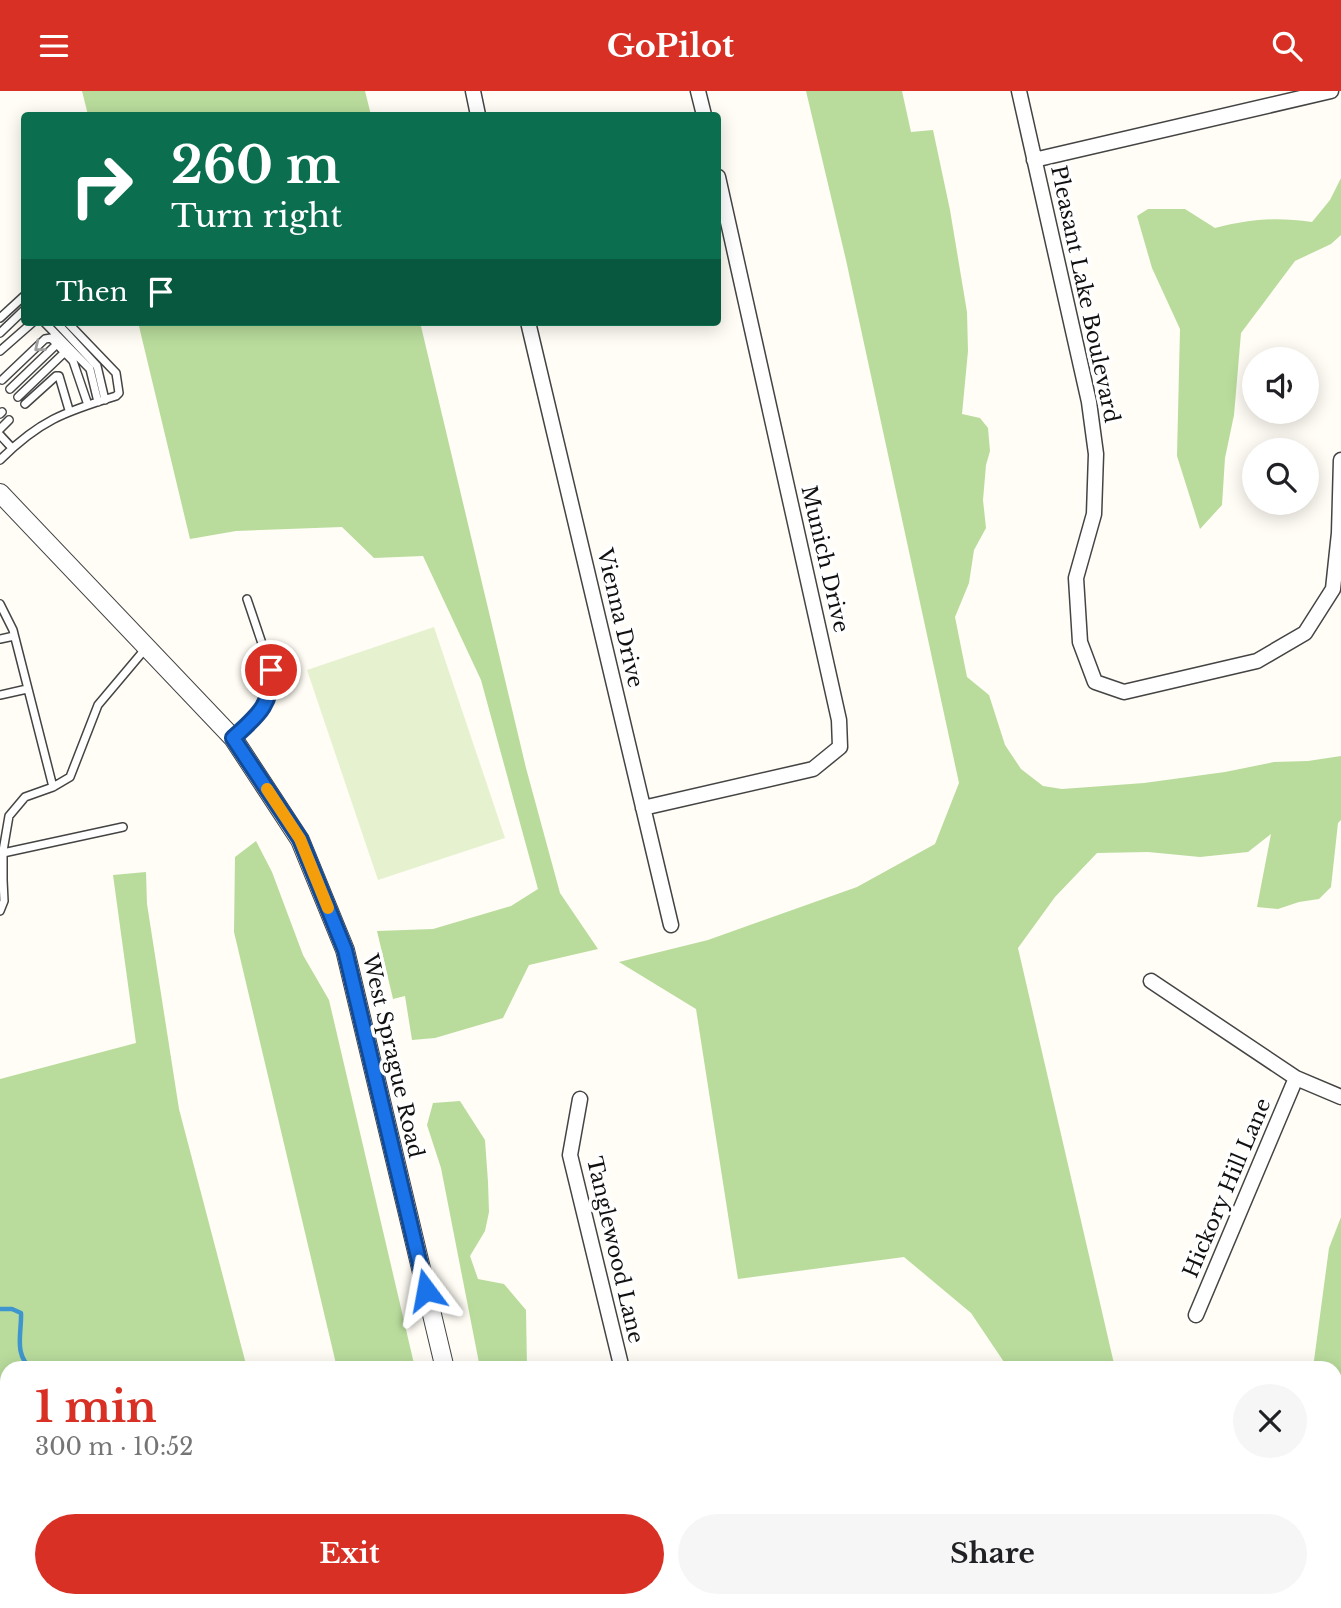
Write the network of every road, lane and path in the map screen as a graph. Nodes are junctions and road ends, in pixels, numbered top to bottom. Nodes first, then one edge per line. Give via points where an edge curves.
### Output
1 (472, 91) edge
2 (698, 91) edge
3 (1019, 91) edge
4 (1331, 91) edge
5 (477, 112) edge
6 (703, 112) edge
7 (1034, 160) junction
8 (721, 190) edge
9 (21, 299) edge
10 (21, 313) edge
11 (0, 318) edge
12 (28, 326) edge
13 (48, 326) edge
14 (60, 326) edge
15 (71, 326) edge
16 (529, 326) edge
17 (0, 333) edge
18 (57, 344) junction
19 (0, 351) edge
20 (65, 352) junction
21 (2, 380) dead end
22 (10, 389) dead end
23 (18, 397) dead end
24 (102, 401) junction
25 (25, 404) dead end
26 (88, 405) junction
27 (69, 410) junction
28 (9, 420) dead end
29 (0, 429) edge
30 (0, 435) edge
31 (12, 448) junction
32 (0, 460) edge
33 (1341, 460) edge
34 (0, 493) edge
35 (247, 599) dead end
36 (0, 604) edge
37 (14, 636) junction
38 (0, 639) edge
39 (146, 647) junction
40 (27, 689) junction
41 (0, 695) edge
42 (233, 738) junction
43 (53, 787) junction
44 (643, 808) junction
45 (123, 827) dead end
46 (3, 853) junction
47 (1, 880) edge
48 (0, 911) edge
49 (671, 925) dead end
50 (1151, 981) dead end
51 (1296, 1078) junction
52 (1341, 1097) edge
53 (580, 1099) dead end
54 (1196, 1315) dead end
55 (442, 1361) edge
56 (620, 1361) edge

1 - 5 street
2 - 6 street
3 - 7 street, Pleasant Lake Boulevard
4 - 7 street
7 - 33 street, Pleasant Lake Boulevard via 1090,402 1096,454 1094,514 1076,578 1080,642 1095,682 1124,692 1258,661 1305,633 1333,589
8 - 44 street, Munich Drive via 839,720 840,747 813,769
9 - 11 lane
10 - 17 lane
12 - 19 lane
13 - 24 lane via 90,369
14 - 24 lane via 97,366
15 - 24 lane via 116,373 119,393
16 - 44 street, Vienna Drive
18 - 20 lane
18 -> 21 lane via 45,339
18 - 22 lane
20 - 23 lane
20 - 26 lane via 77,370
24 - 26 lane
25 - 27 lane via 59,376
26 - 27 lane
27 - 31 lane
28 - 29 lane
30 - 31 lane
31 - 32 lane
34 - 39 street, West Sprague Road
35 - 42 lane via 271,670 270,694 257,716
36 - 37 lane
37 - 38 lane
37 - 40 lane
39 - 42 street, West Sprague Road
39 - 43 lane via 98,705 70,777
40 - 41 lane
40 - 43 lane
42 - 55 street, West Sprague Road via 300,839 345,950
43 - 46 lane via 25,797 9,816
44 - 49 street, Vienna Drive
45 - 46 lane
46 - 47 lane
47 - 48 lane via 5,901
50 - 51 street
51 - 52 street
51 - 54 street, Hickory Hill Lane
53 - 56 street, Tanglewood Lane via 570,1156

